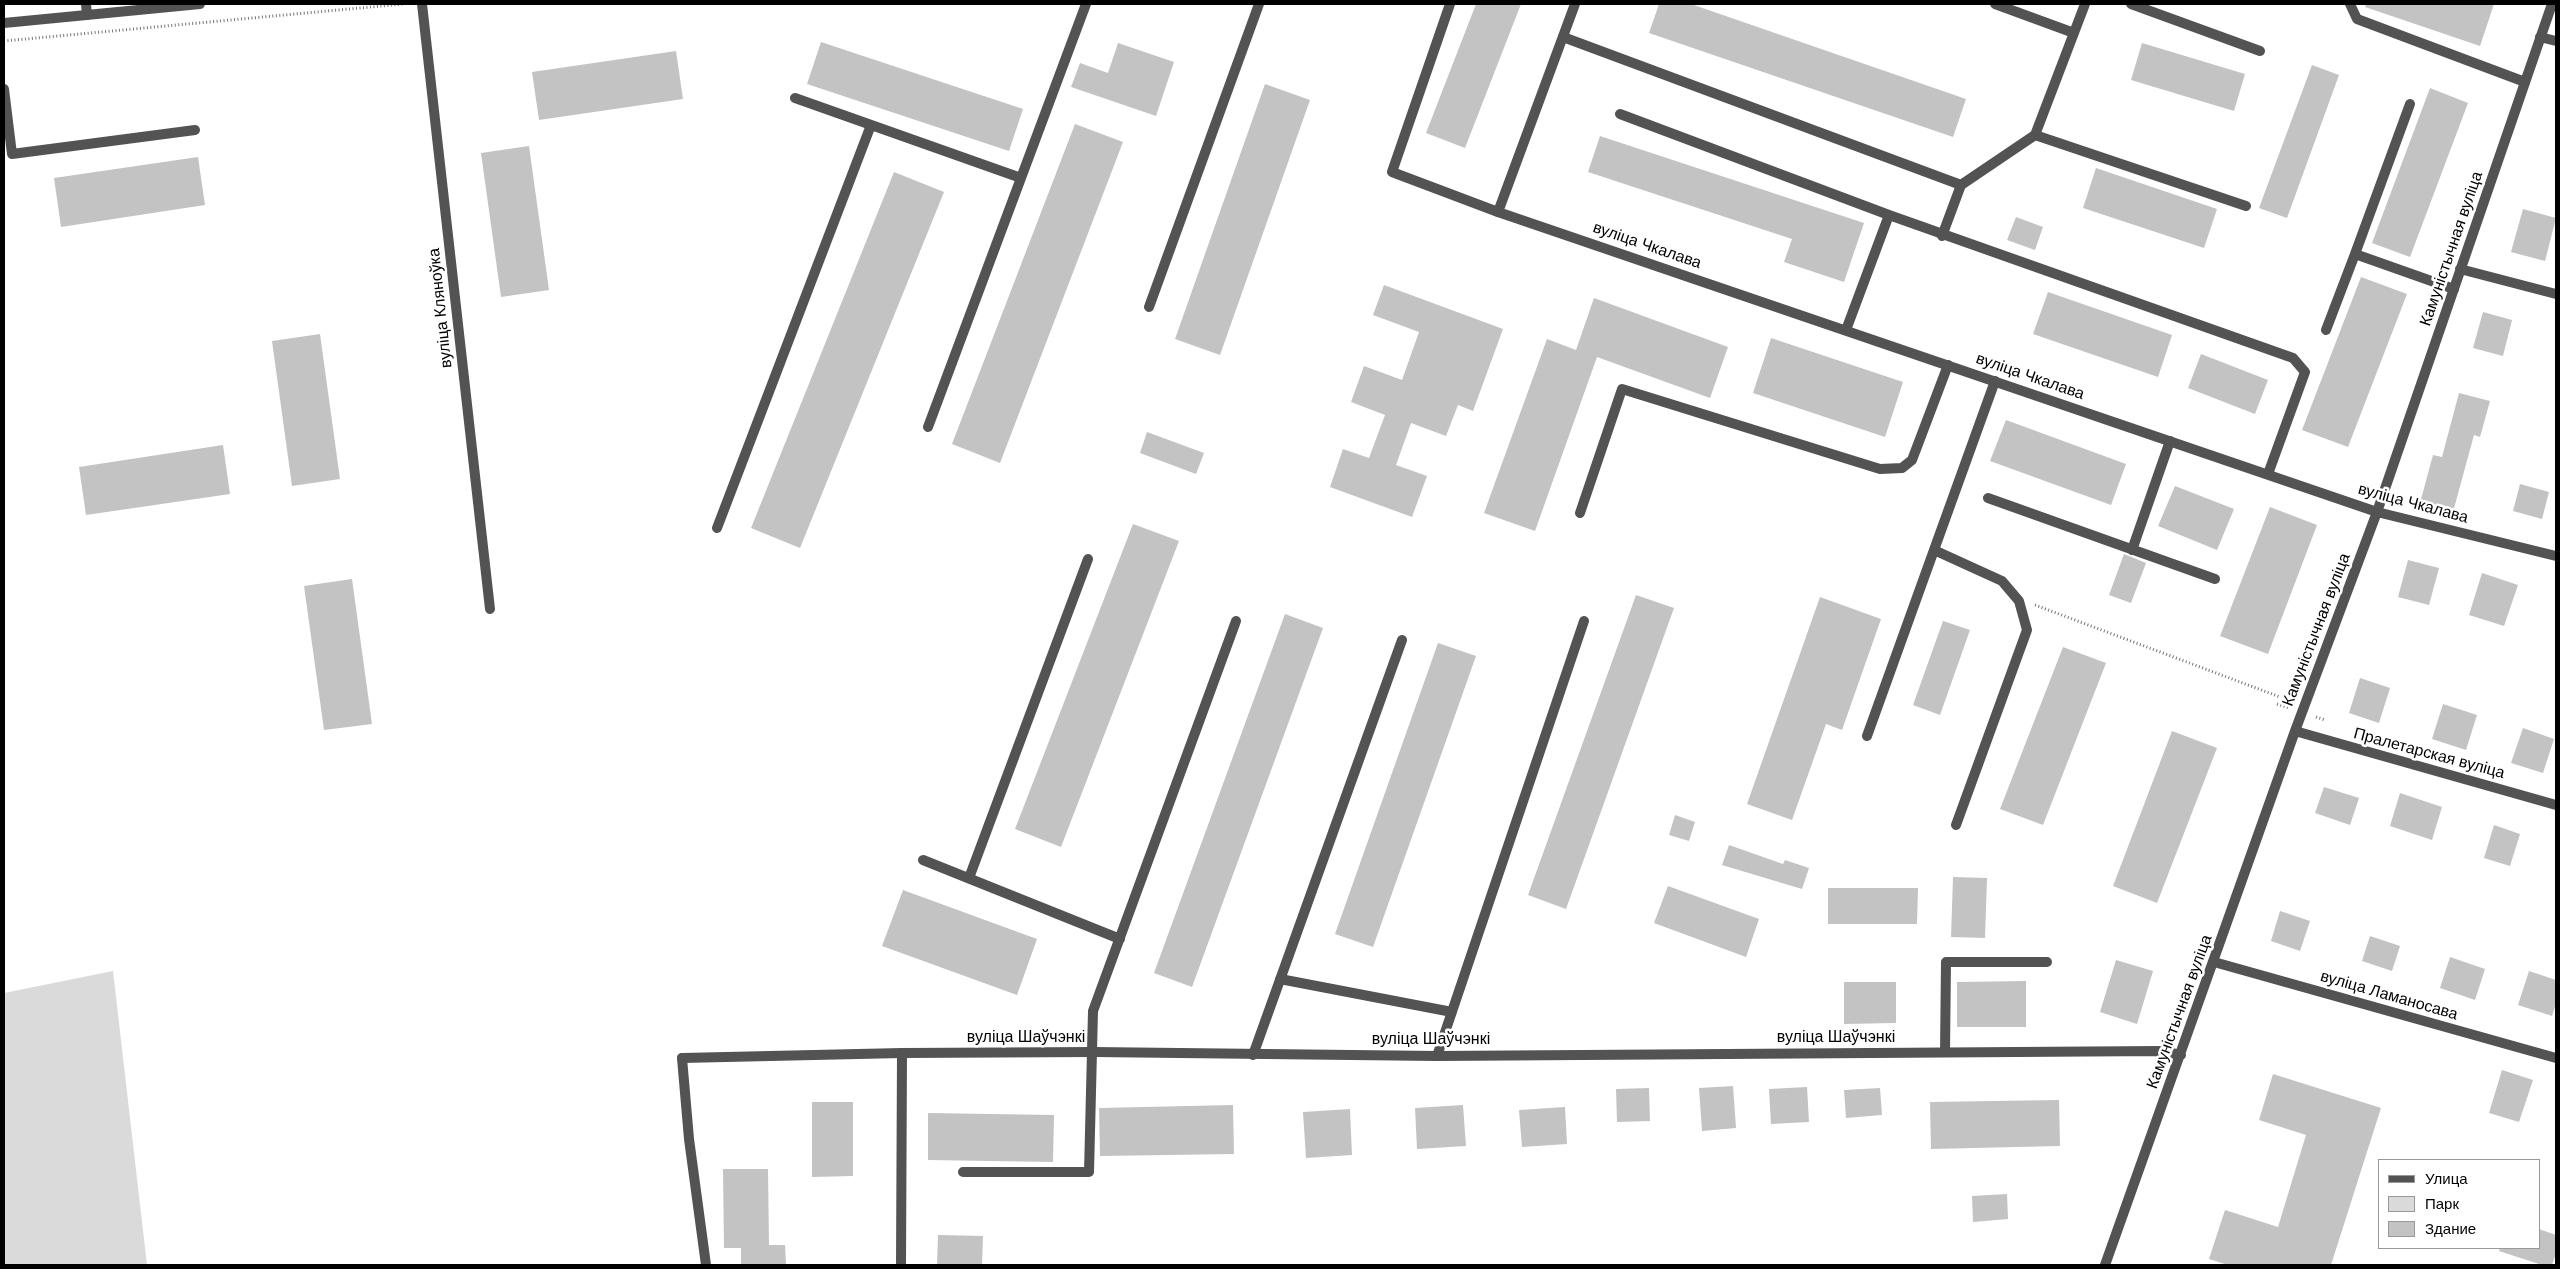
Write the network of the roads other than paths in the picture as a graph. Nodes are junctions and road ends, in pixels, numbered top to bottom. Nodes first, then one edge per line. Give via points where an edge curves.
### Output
1 (86, 4) edge
2 (200, 4) edge
3 (422, 4) edge
4 (1086, 4) edge
5 (1259, 4) edge
6 (1450, 4) edge
7 (1575, 4) edge
8 (1995, 4) edge
9 (2085, 4) edge
10 (2130, 4) edge
11 (2350, 4) edge
12 (2552, 4) edge
13 (154, 6) edge
14 (87, 15) junction
15 (4, 24) edge
16 (2074, 33) junction
17 (1563, 37) junction
18 (2540, 38) junction
19 (2556, 41) edge
20 (2260, 51) dead end
21 (2525, 82) junction
22 (4, 89) edge
23 (795, 98) dead end
24 (2410, 104) dead end
25 (1620, 114) dead end
26 (871, 125) junction
27 (195, 130) dead end
28 (2035, 135) junction
29 (8, 154) edge
30 (1021, 178) junction
31 (1961, 185) junction
32 (2246, 206) dead end
33 (1498, 212) junction
34 (1889, 216) junction
35 (1942, 236) junction
36 (2355, 254) junction
37 (2460, 270) junction
38 (2454, 289) junction
39 (2556, 294) edge
40 (1150, 307) dead end
41 (1846, 330) junction
42 (2326, 330) dead end
43 (1948, 365) junction
44 (1995, 381) junction
45 (928, 427) dead end
46 (2170, 441) junction
47 (2268, 474) junction
48 (1988, 498) dead end
49 (2377, 512) junction
50 (1580, 513) dead end
51 (718, 528) dead end
52 (1934, 550) junction
53 (2132, 550) junction
54 (2556, 556) edge
55 (1088, 559) dead end
56 (2215, 580) dead end
57 (490, 609) dead end
58 (1236, 621) dead end
59 (1584, 621) dead end
60 (1402, 640) dead end
61 (2295, 730) junction
62 (1867, 736) dead end
63 (2556, 804) edge
64 (1956, 825) dead end
65 (923, 860) dead end
66 (969, 878) junction
67 (1120, 939) junction
68 (2047, 962) dead end
69 (2214, 962) junction
70 (1280, 979) junction
71 (1452, 1012) junction
72 (1094, 1052) junction
73 (1945, 1052) junction
74 (902, 1053) junction
75 (1253, 1055) junction
76 (2181, 1055) junction
77 (1437, 1056) junction
78 (2556, 1058) edge
79 (963, 1172) dead end
80 (706, 1265) edge
81 (901, 1265) edge
82 (2105, 1265) edge

1 - 14 street
2 - 13 street
3 - 57 street, вуліца Кляноўка
4 - 30 street
5 - 40 street
6 - 33 street, вуліца Чкалава via 1392,172
7 - 17 street
8 - 16 street
9 - 16 street
10 - 20 street
11 - 21 street via 2358,19
12 - 18 street, Камуністычная вуліца
13 - 14 street
14 - 15 street
16 - 28 street
17 - 31 street
17 - 33 street
18 - 19 street
18 - 21 street, Камуністычная вуліца
21 - 37 street, Камуністычная вуліца
22 - 29 street
23 - 26 street
24 - 36 street
25 - 34 street
26 - 30 street
26 - 51 street
27 - 29 street
28 - 31 street
28 - 32 street
30 - 45 street
31 - 35 street
33 - 41 street, вуліца Чкалава
34 - 35 street
34 - 41 street
35 - 47 street via 2293,358 2305,372
36 - 38 street
36 - 42 street
37 - 38 street, Камуністычная вуліца
37 - 39 street
38 - 49 street, Камуністычная вуліца
41 - 43 street, вуліца Чкалава
43 - 44 street, вуліца Чкалава
43 - 50 street via 1912,460 1902,468 1880,469 1622,388
44 - 46 street, вуліца Чкалава
44 - 52 street
46 - 47 street, вуліца Чкалава
46 - 53 street
47 - 49 street, вуліца Чкалава
48 - 53 street
49 - 54 street, вуліца Чкалава
49 - 61 street, Камуністычная вуліца
52 - 62 street
52 - 64 street via 2002,581 2018,601 2027,630
53 - 56 street
55 - 66 street
58 - 67 street
59 - 71 street
60 - 70 street
61 - 63 street, Пралетарская вуліца
61 - 69 street, Камуністычная вуліца
65 - 66 street
66 - 67 street
67 - 72 street via 1093,1011
68 - 73 street via 1946,962
69 - 76 street, Камуністычная вуліца
69 - 78 street, вуліца Ламаносава
70 - 71 street
70 - 75 street
71 - 77 street
72 - 74 street, вуліца Шаўчэнкі
72 - 75 street, вуліца Шаўчэнкі
72 - 79 street via 1089,1172
73 - 76 street, вуліца Шаўчэнкі via 2161,1051
73 - 77 street, вуліца Шаўчэнкі
74 - 80 street, вуліца Шаўчэнкі via 682,1058 688,1139
74 - 81 street
75 - 77 street, вуліца Шаўчэнкі
76 - 82 street, Камуністычная вуліца

